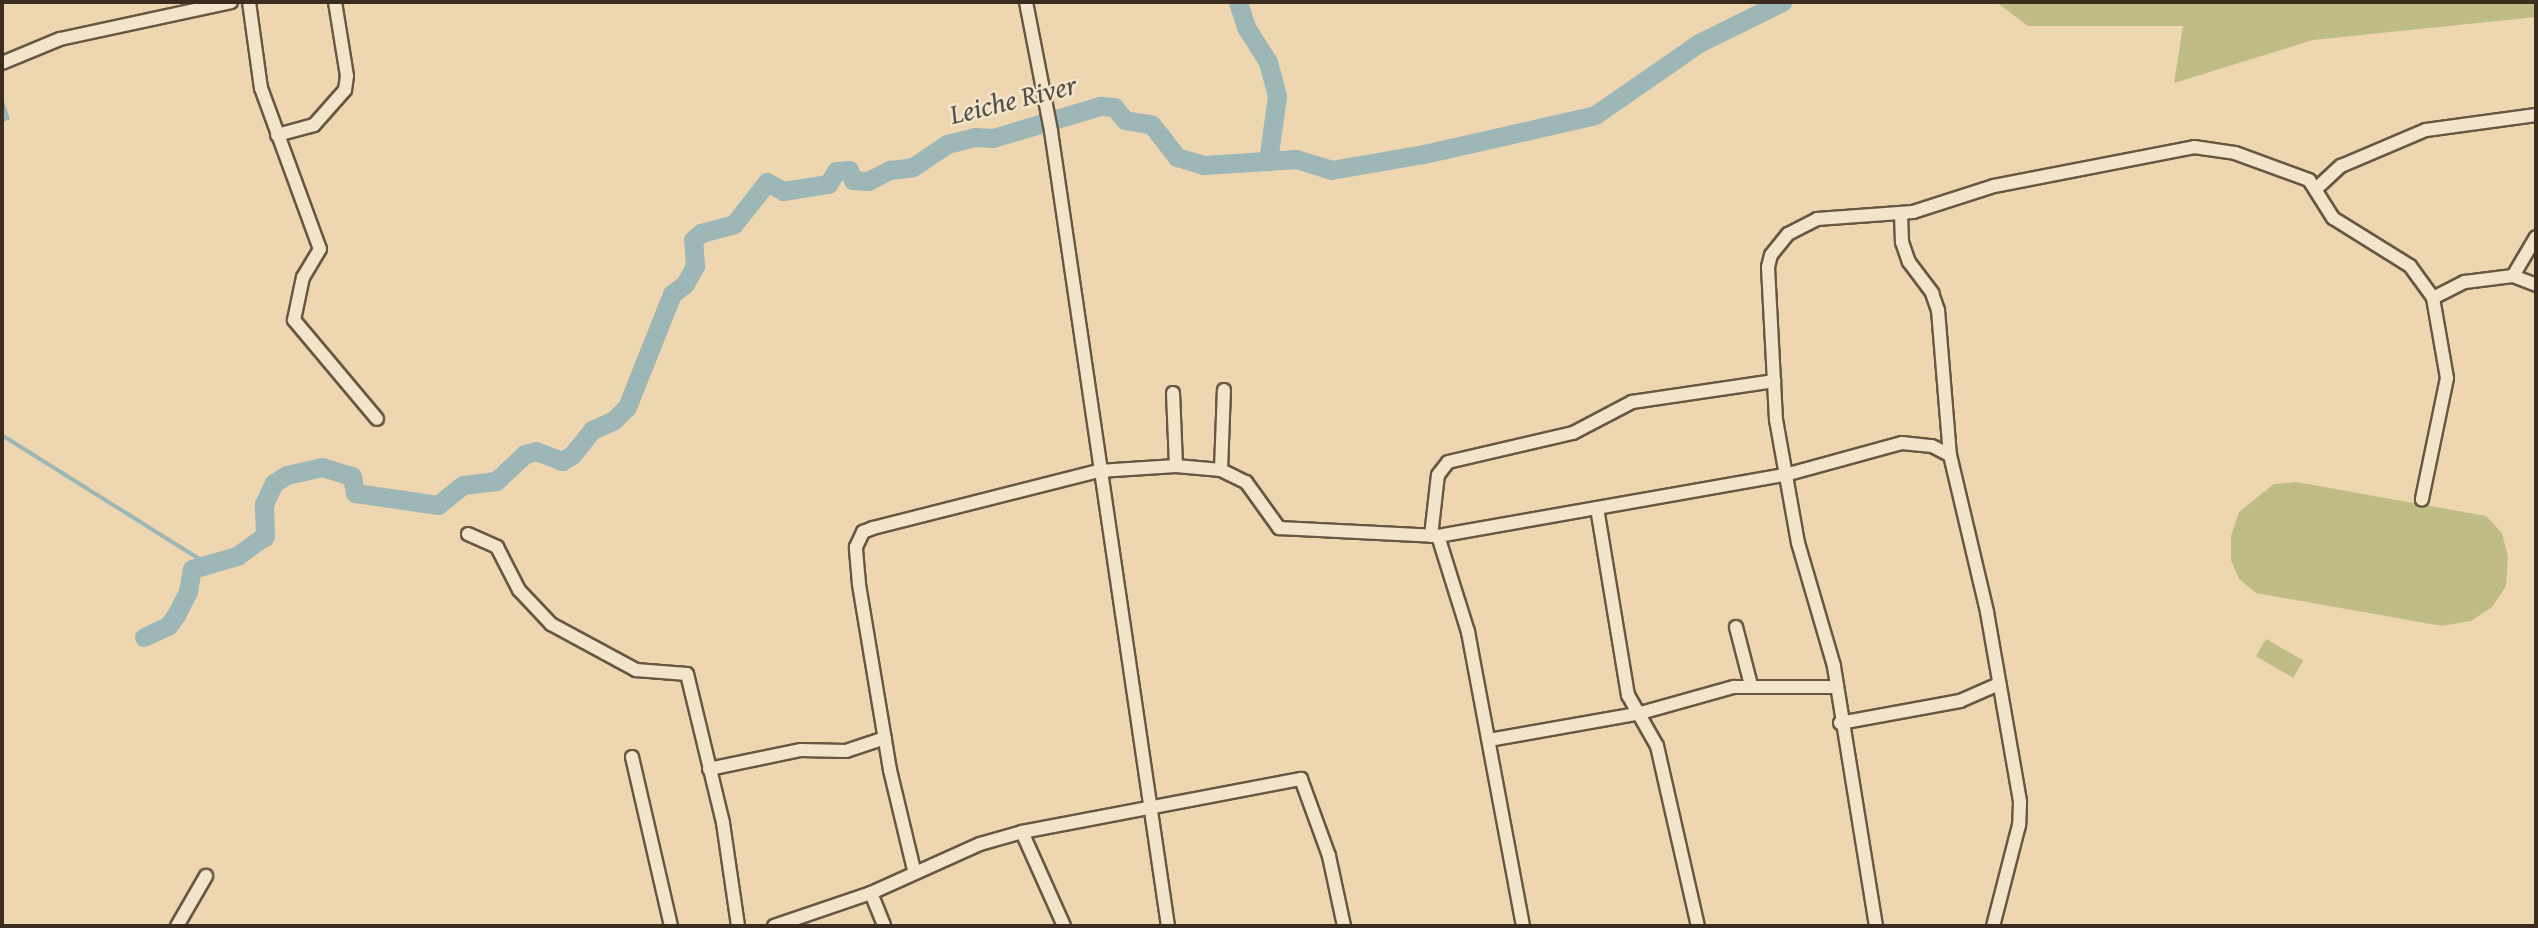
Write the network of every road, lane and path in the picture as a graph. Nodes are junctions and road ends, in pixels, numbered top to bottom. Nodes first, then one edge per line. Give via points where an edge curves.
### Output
1 (231, 2) edge
2 (249, 2) edge
3 (335, 2) edge
4 (1026, 2) edge
5 (2, 63) edge
6 (2536, 115) edge
7 (277, 135) junction
8 (2317, 188) junction
9 (1901, 214) junction
10 (2536, 237) edge
11 (2513, 276) junction
12 (2536, 285) edge
13 (2433, 298) junction
14 (1774, 381) junction
15 (1224, 390) dead end
16 (1173, 393) dead end
17 (377, 419) dead end
18 (1950, 455) junction
19 (1176, 467) junction
20 (1221, 470) junction
21 (1099, 471) junction
22 (1785, 475) junction
23 (2422, 499) dead end
24 (1597, 508) junction
25 (468, 534) dead end
26 (1435, 536) junction
27 (1736, 626) dead end
28 (2000, 684) junction
29 (1751, 685) junction
30 (1837, 687) junction
31 (1637, 714) junction
32 (1840, 723) junction
33 (885, 738) junction
34 (1489, 740) junction
35 (632, 757) dead end
36 (709, 769) junction
37 (1150, 809) junction
38 (1022, 832) junction
39 (914, 870) junction
40 (206, 876) dead end
41 (871, 892) junction
42 (177, 926) edge
43 (671, 926) edge
44 (738, 926) edge
45 (774, 926) edge
46 (884, 926) edge
47 (1064, 926) edge
48 (1168, 926) edge
49 (1344, 926) edge
50 (1523, 926) edge
51 (1698, 926) edge
52 (1877, 926) edge
53 (1993, 926) edge

1 - 5 street via 60,39
2 - 7 street via 261,88
3 - 7 street via 347,76 345,90 314,125
4 - 21 street via 1052,131
6 - 8 street via 2455,122 2415,133 2341,166
7 - 17 street via 320,249 303,277 294,320
8 - 9 street via 2309,180 2284,174 2265,162 2202,147 1994,186
8 - 13 street via 2333,218 2410,266
9 - 14 street via 1818,219 1801,225 1779,243 1768,267
9 - 18 street via 1900,235 1909,262 1938,310
10 - 11 street
11 - 12 street
11 - 13 street via 2465,282
13 - 23 street via 2447,378
14 - 22 street
14 - 26 street via 1632,402 1573,433 1448,462 1438,475
15 - 20 street
16 - 19 street
18 - 22 street via 1932,446 1902,443
18 - 28 street
19 - 20 street
19 - 21 street
20 - 26 street via 1246,482 1279,528
21 - 33 street via 863,532 856,547 859,584
21 - 37 street
22 - 24 street
22 - 30 street via 1803,565 1829,644
24 - 26 street
24 - 31 street via 1622,666
25 - 36 street via 497,547 519,590 551,624 636,670 687,674
26 - 34 street via 1460,596
27 - 29 street
28 - 32 street via 1960,701
28 - 53 street via 2020,802 2019,825
29 - 30 street
29 - 31 street
30 - 32 street
31 - 34 street
31 - 51 street via 1650,727 1657,746 1677,817
32 - 52 street
33 - 36 street via 846,751 801,750
33 - 39 street
34 - 50 street
35 - 43 street
36 - 44 street via 723,823
37 - 38 street
37 - 48 street
37 - 49 street via 1301,779 1329,856
38 - 39 street
38 - 47 street
39 - 41 street
40 - 42 street
41 - 45 street
41 - 46 street

